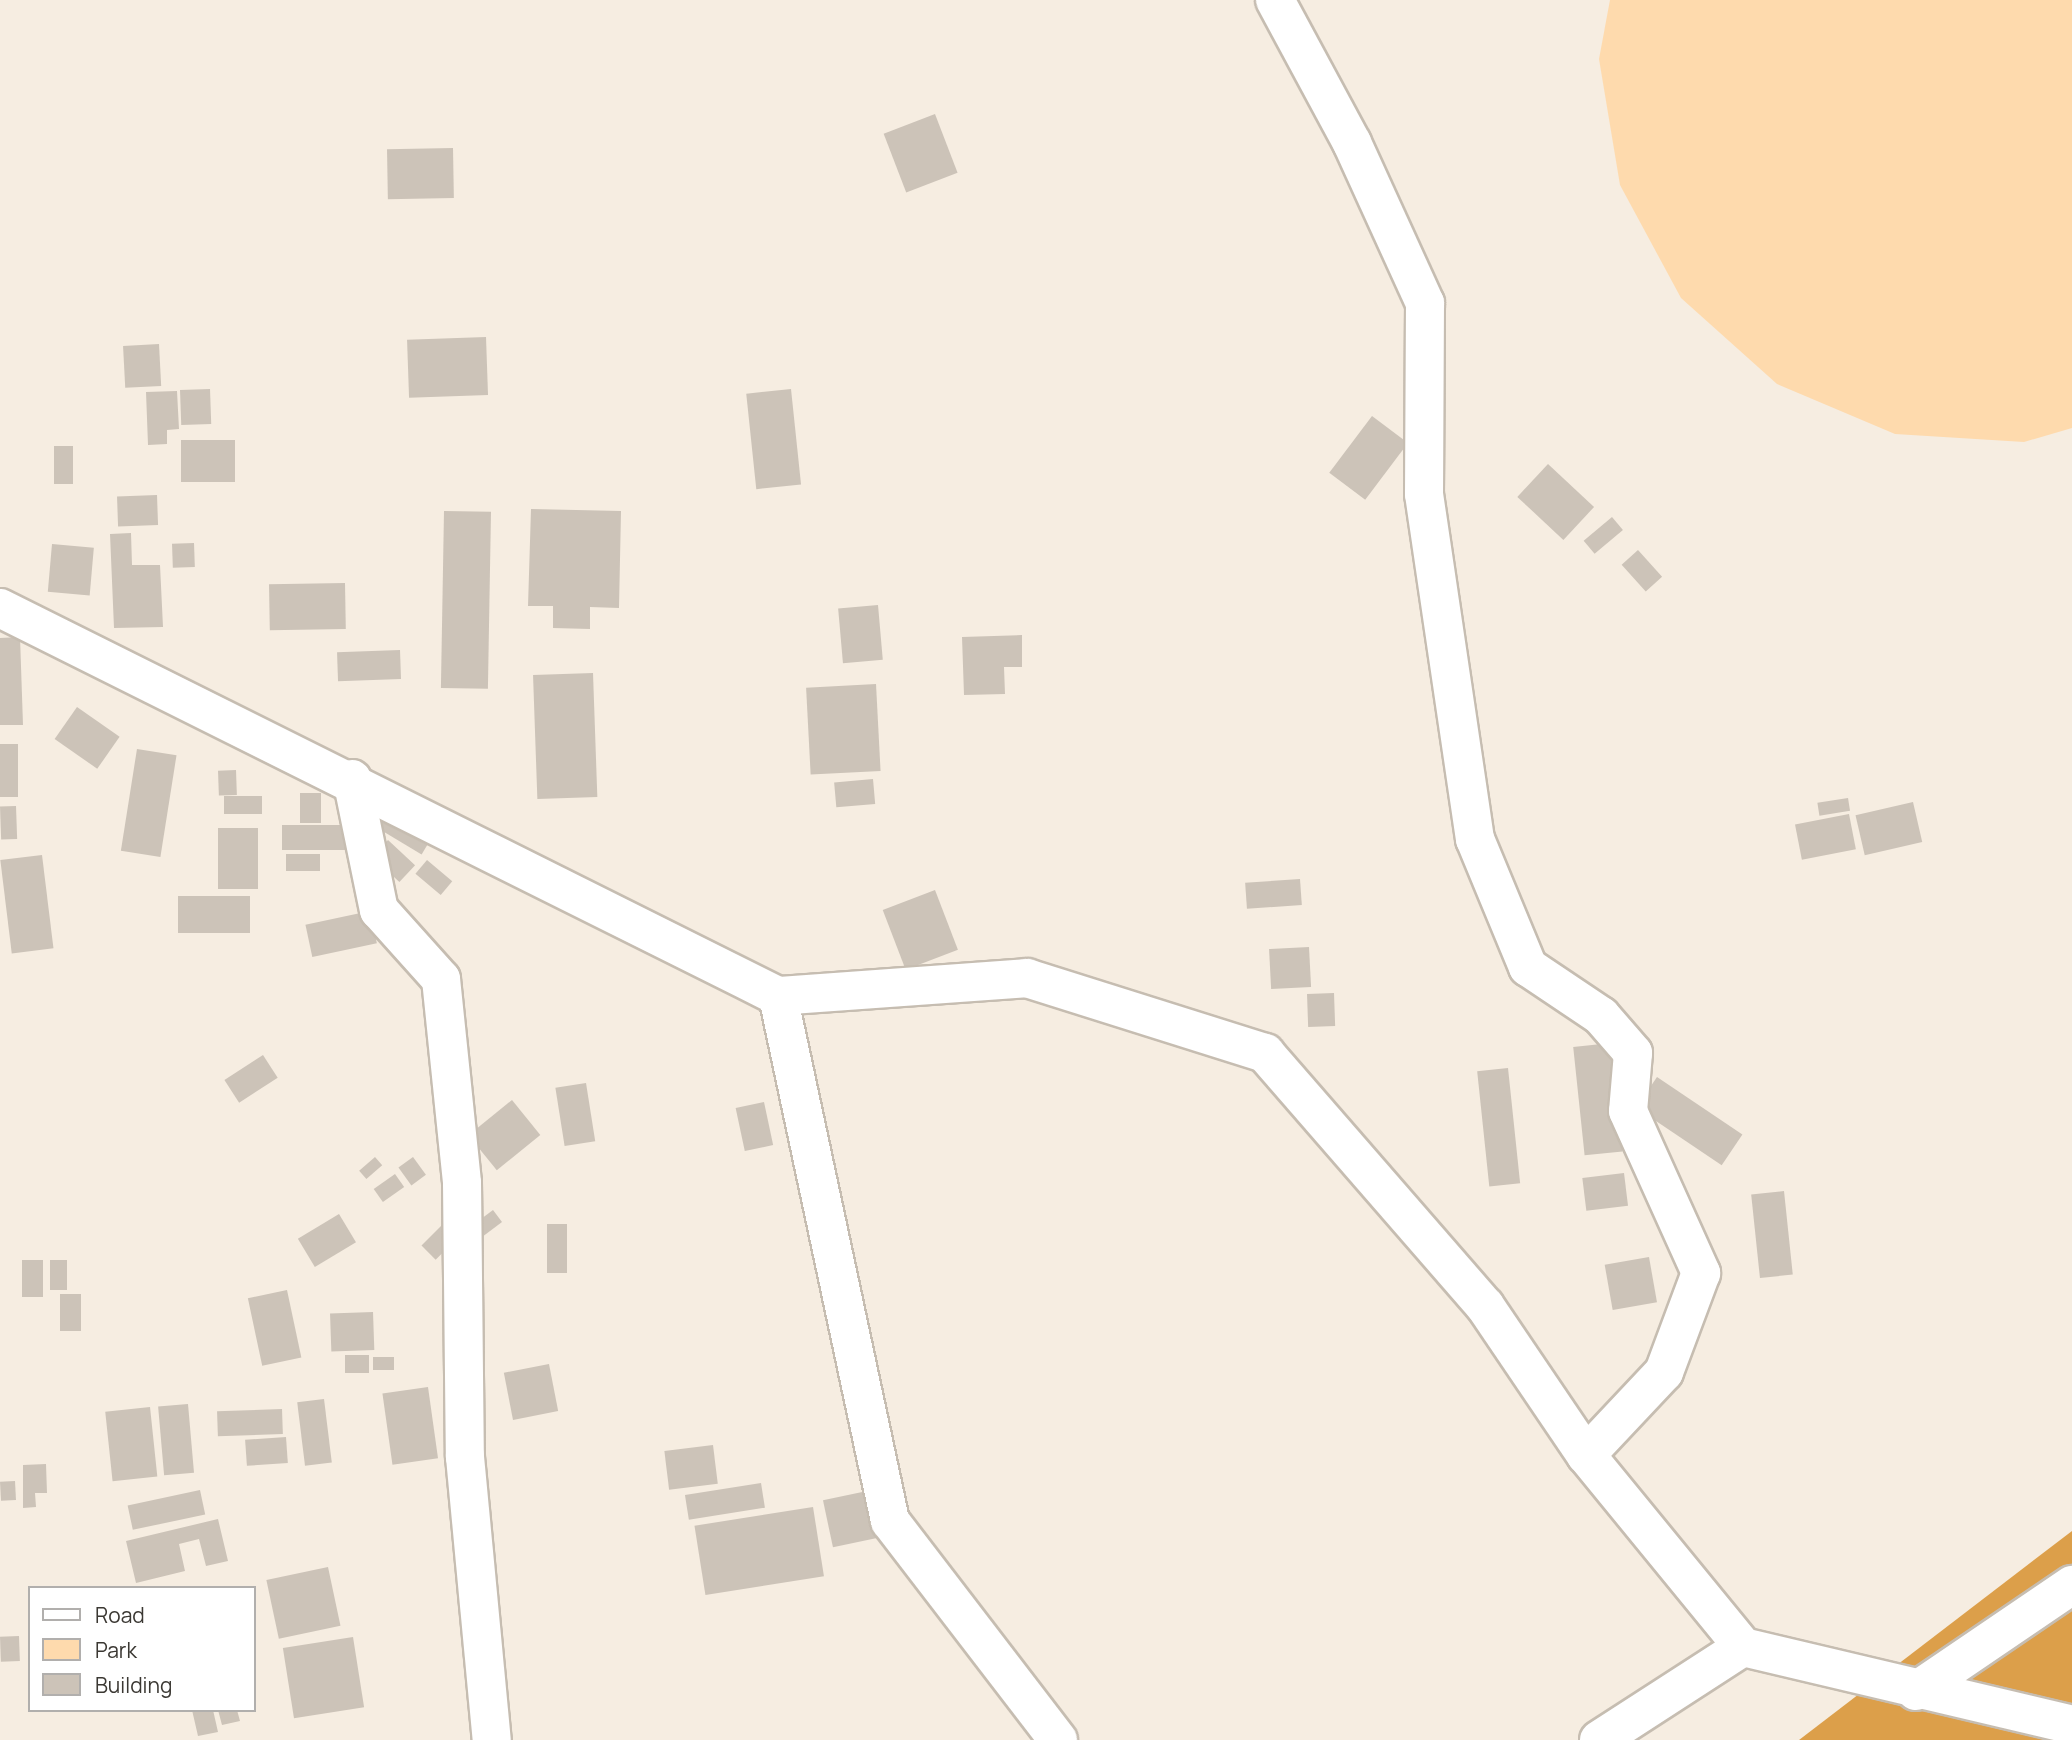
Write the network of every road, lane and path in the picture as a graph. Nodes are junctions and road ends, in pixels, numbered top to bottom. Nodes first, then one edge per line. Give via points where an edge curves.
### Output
1 (1275, 0) edge
2 (0, 608) edge
3 (352, 779) junction
4 (778, 996) junction
5 (1586, 1455) junction
6 (2072, 1585) edge
7 (1743, 1647) junction
8 (1916, 1691) junction
9 (2072, 1725) edge
10 (492, 1740) edge
11 (1058, 1740) edge
12 (1599, 1740) edge

1 - 5 street via 1352,143 1425,303 1424,494 1475,839 1528,967 1601,1016 1633,1053 1628,1111 1702,1273 1664,1372
2 - 3 street
3 - 4 street
3 - 10 street via 379,910 440,979 462,1183 465,1457
4 - 5 street via 1027,978 1265,1053 1485,1306
4 - 11 street via 890,1521
5 - 7 street
6 - 8 street
7 - 8 street
7 - 12 street
8 - 9 street

